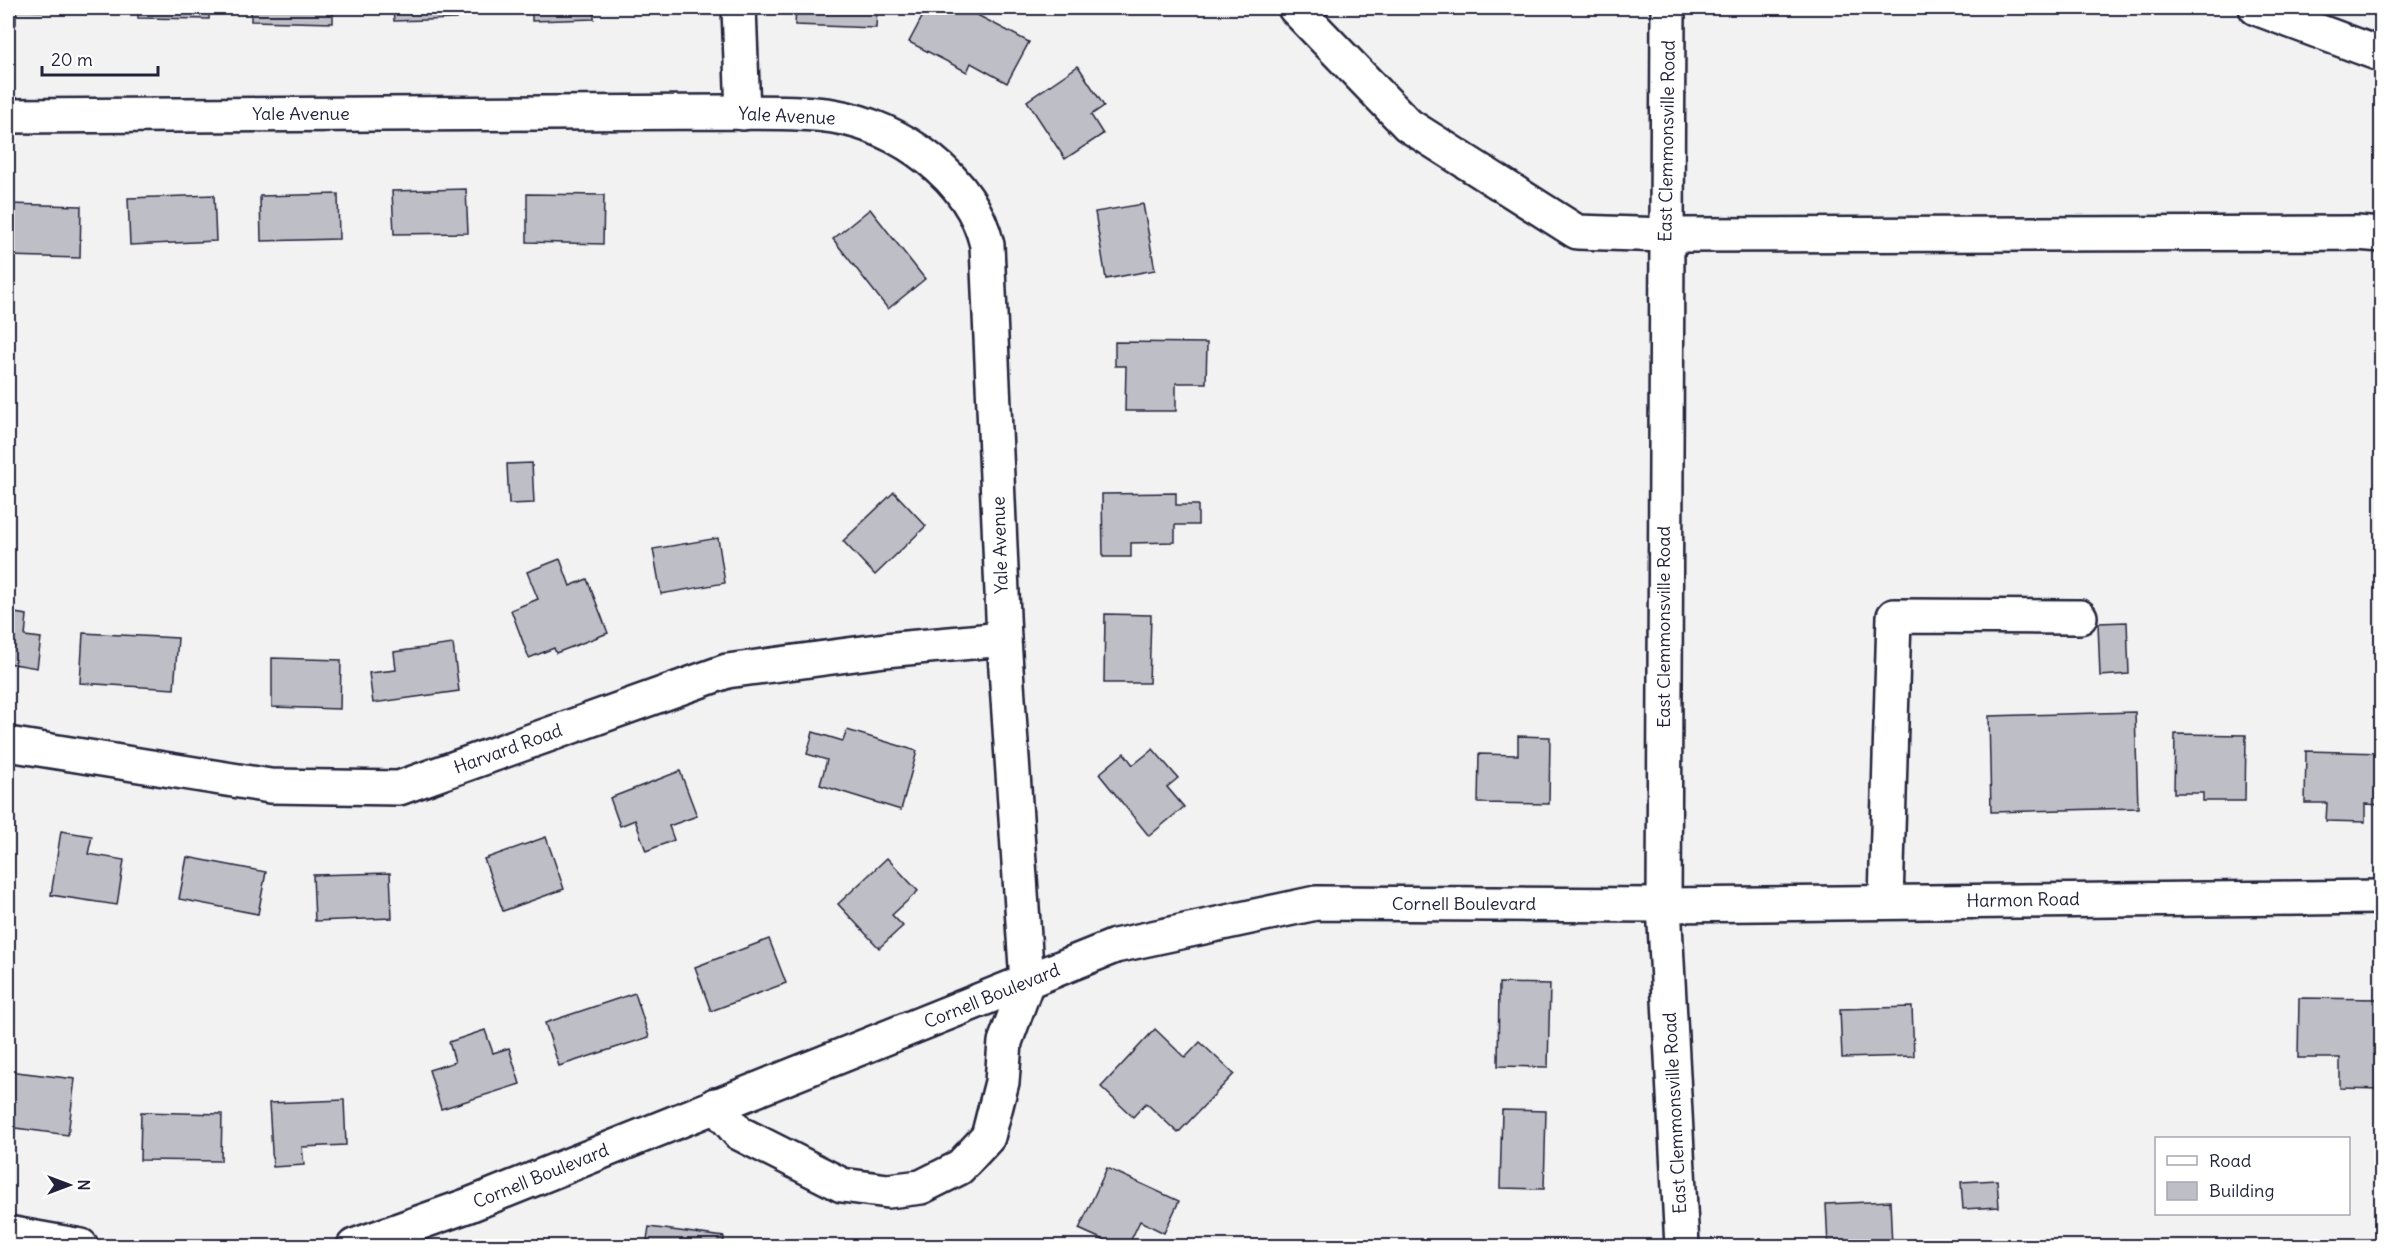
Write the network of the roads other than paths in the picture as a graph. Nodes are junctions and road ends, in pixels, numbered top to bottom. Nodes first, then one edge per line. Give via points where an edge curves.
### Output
1 (739, 8) edge
2 (1295, 8) edge
3 (1668, 8) edge
4 (2256, 8) edge
5 (2382, 55) edge
6 (743, 113) junction
7 (8, 116) edge
8 (1666, 235) junction
9 (2382, 235) edge
10 (2080, 617) dead end
11 (1004, 639) junction
12 (8, 744) edge
13 (2382, 897) edge
14 (1886, 902) junction
15 (1664, 904) junction
16 (1027, 982) junction
17 (715, 1106) junction
18 (8, 1233) edge
19 (81, 1246) edge
20 (354, 1246) edge
21 (1682, 1246) edge

1 - 6 main road
2 - 8 main road via 1408,125 1577,232
3 - 8 main road, East Clemmonsville Road
4 - 5 main road
6 - 7 main road, Yale Avenue
6 - 11 main road, Yale Avenue via 832,116 867,124 914,147 942,170 965,197 983,229 993,350
8 - 9 main road
8 - 15 main road, East Clemmonsville Road
10 - 14 main road via 1894,616
11 - 12 main road, Harvard Road via 727,671 399,788 270,786
11 - 16 main road, Yale Avenue
13 - 14 main road, Harmon Road
14 - 15 main road, Harmon Road
15 - 16 main road, Cornell Boulevard via 1316,903 1115,946
15 - 21 main road, East Clemmonsville Road
16 - 17 main road, Cornell Boulevard
16 - 17 main road via 1005,1042 1002,1082 988,1137 958,1168 921,1187 888,1191 842,1185 739,1133
17 - 20 main road, Cornell Boulevard via 469,1205
18 - 19 main road

